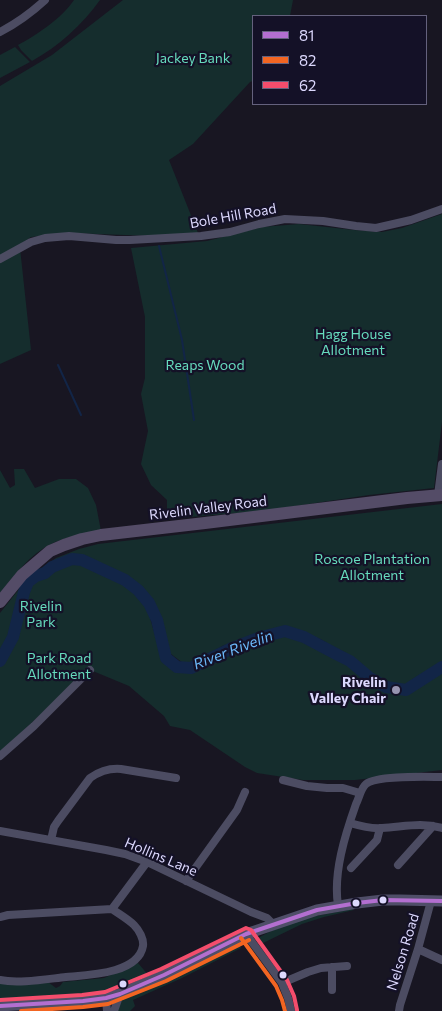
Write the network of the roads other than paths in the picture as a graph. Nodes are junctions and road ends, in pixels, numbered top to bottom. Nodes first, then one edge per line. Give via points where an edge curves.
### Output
1 (45, 0) edge
2 (0, 32) edge
3 (442, 209) edge
4 (0, 259) edge
5 (442, 464) edge
6 (440, 495) edge
7 (0, 602) edge
8 (90, 670) dead end
9 (0, 756) edge
10 (442, 777) edge
11 (176, 778) dead end
12 (283, 780) dead end
13 (328, 788) junction
14 (246, 792) dead end
15 (360, 793) junction
16 (325, 798) dead end
17 (350, 823) junction
18 (433, 826) junction
19 (380, 828) junction
20 (442, 828) edge
21 (0, 831) edge
22 (51, 840) junction
23 (147, 862) junction
24 (398, 865) dead end
25 (351, 868) dead end
26 (186, 881) junction
27 (437, 901) edge
28 (338, 905) junction
29 (112, 909) junction
30 (0, 917) edge
31 (274, 925) junction
32 (246, 934) junction
33 (418, 948) junction
34 (442, 960) edge
35 (347, 966) dead end
36 (332, 967) junction
37 (0, 980) edge
38 (282, 983) junction
39 (332, 990) dead end
40 (120, 994) junction
41 (106, 998) junction
42 (0, 1006) edge
43 (107, 1011) edge
44 (114, 1011) edge
45 (291, 1011) edge
46 (400, 1011) edge

1 - 2 street via 20,21
3 - 4 street, Bole Hill Road via 376,228 285,219 201,236 130,240 69,236 45,238
5 - 6 street
6 - 7 main road, Rivelin Valley Road via 82,539 50,551 22,575
8 - 9 street
10 - 15 street via 374,780 366,784
11 - 22 street via 113,768 96,774 58,821
12 - 13 street
13 - 15 street
13 - 16 street
14 - 26 street via 237,810
15 - 17 street
17 - 19 street
17 - 28 street via 337,881
18 - 19 street
18 - 20 street
18 - 24 street
19 - 25 street via 377,840
21 - 22 street, Hollins Lane
22 - 23 street, Hollins Lane via 116,852
23 - 26 street, Hollins Lane
23 - 29 street
26 - 31 street, Hollins Lane via 267,918
27 - 28 main road via 383,900
27 - 33 street, Nelson Road
28 - 31 main road
29 - 30 street
29 - 37 street via 135,926 144,942 135,961 95,974
31 - 32 main road
32 - 38 street
32 - 40 main road
33 - 34 street
33 - 46 street, Nelson Road
35 - 36 street
36 - 38 street via 308,972
36 - 39 street
38 - 45 street
40 - 41 main road
40 - 44 street
41 - 42 main road
41 - 43 street

